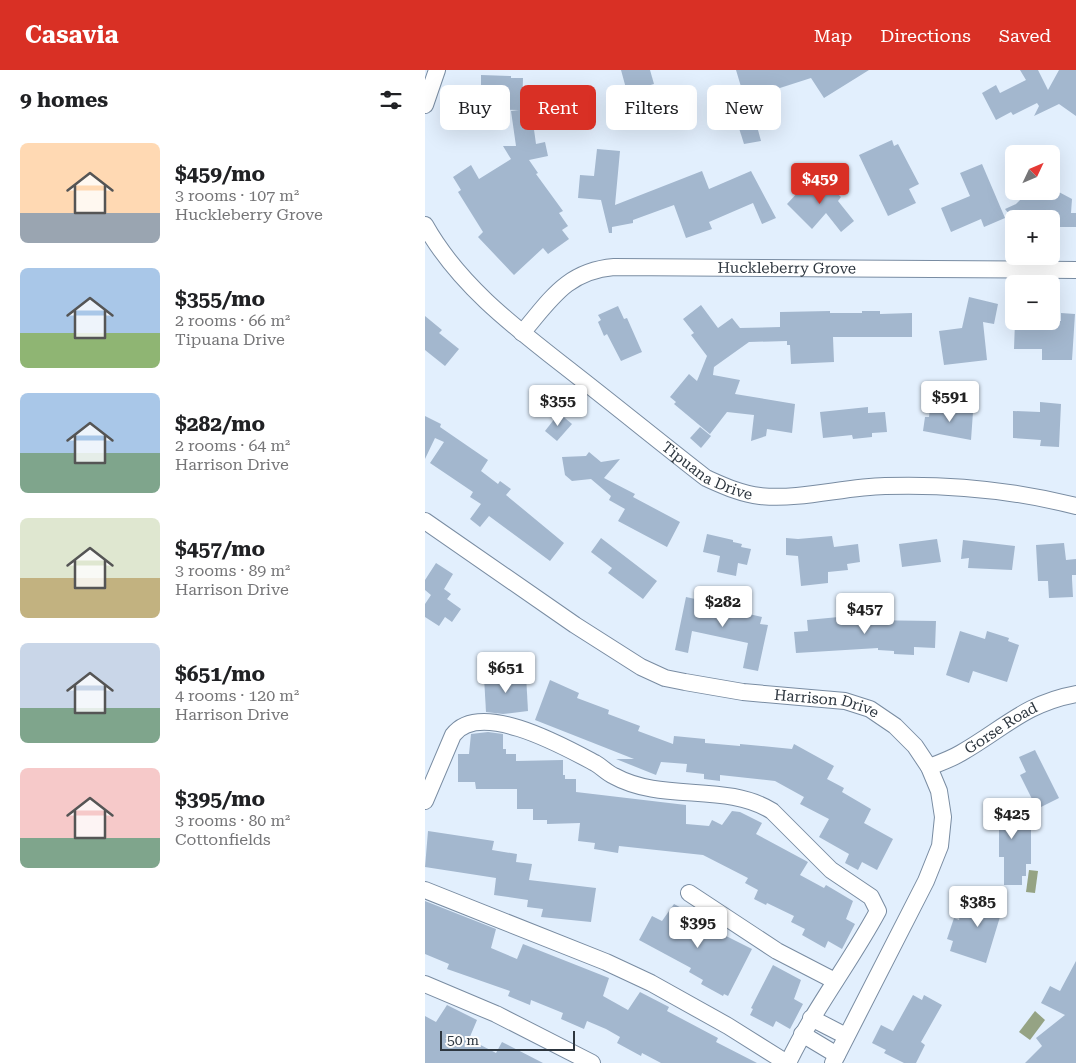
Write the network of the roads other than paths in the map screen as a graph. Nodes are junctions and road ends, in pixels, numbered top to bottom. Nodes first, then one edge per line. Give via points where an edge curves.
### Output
1 (437, 70) edge
2 (425, 105) edge
3 (425, 225) edge
4 (1076, 270) edge
5 (522, 333) junction
6 (1076, 506) edge
7 (425, 520) edge
8 (1076, 694) edge
9 (929, 768) junction
10 (425, 801) edge
11 (425, 890) edge
12 (689, 893) dead end
13 (835, 982) junction
14 (425, 984) edge
15 (811, 1018) junction
16 (802, 1034) junction
17 (846, 1036) junction
18 (835, 1059) edge
19 (592, 1063) edge
20 (788, 1063) edge

1 - 2 street
3 - 5 street, Tipuana Drive via 439,250 464,280
4 - 5 street, Huckleberry Grove via 595,269 563,286
5 - 6 street, Tipuana Drive via 706,478 735,491 778,496 882,486 935,485 1031,494
7 - 9 street, Harrison Drive via 641,667 665,678 685,682 743,692 845,701 862,706 895,726 915,746
8 - 9 street, Gorse Road via 1057,697 1032,707 959,754
9 - 17 street, Harrison Drive via 939,791 943,818 940,846 926,881
10 - 13 street via 453,734 459,726 475,721 520,728 544,737 637,786 743,798 761,804 842,879 871,897 876,906 877,911 862,941
11 - 20 street via 642,978
12 - 13 street via 777,951
13 - 15 street
14 - 19 street via 496,1014
15 - 16 street
15 - 17 street
16 - 18 street
16 - 20 street
17 - 18 street, Harrison Drive

